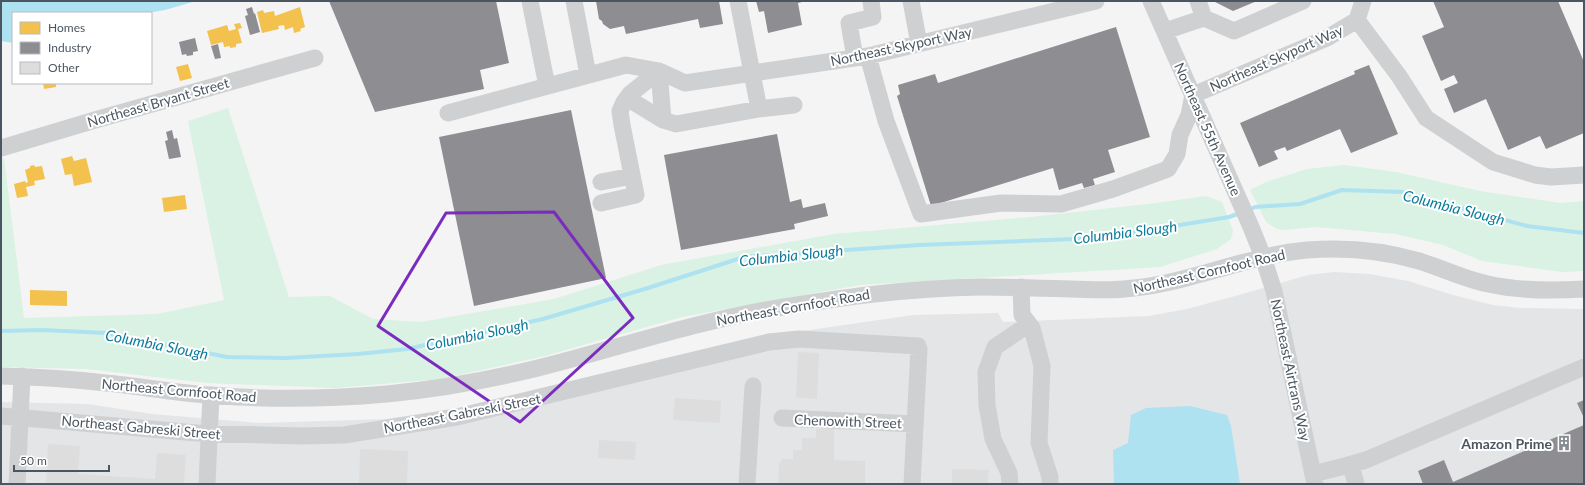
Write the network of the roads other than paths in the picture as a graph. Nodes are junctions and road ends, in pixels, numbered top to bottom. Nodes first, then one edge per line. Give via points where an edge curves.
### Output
1 (530, 1) edge
2 (574, 1) edge
3 (738, 1) edge
4 (870, 1) edge
5 (911, 1) edge
6 (1096, 1) edge
7 (1151, 1) edge
8 (1198, 1) edge
9 (1303, 1) edge
10 (1363, 1) edge
11 (1204, 18) junction
12 (1357, 20) junction
13 (1165, 32) junction
14 (919, 44) junction
15 (862, 57) junction
16 (315, 58) dead end
17 (659, 70) junction
18 (752, 73) junction
19 (588, 75) junction
20 (547, 86) junction
21 (1193, 95) junction
22 (627, 98) junction
23 (794, 105) dead end
24 (759, 109) junction
25 (448, 113) dead end
26 (663, 120) junction
27 (1, 148) edge
28 (1584, 175) edge
29 (632, 176) junction
30 (601, 182) dead end
31 (602, 203) dead end
32 (1263, 258) junction
33 (1021, 287) junction
34 (1584, 289) edge
35 (1029, 324) junction
36 (1584, 367) edge
37 (1, 376) edge
38 (22, 376) junction
39 (753, 386) dead end
40 (212, 395) junction
41 (1, 416) edge
42 (21, 417) junction
43 (782, 418) dead end
44 (915, 424) junction
45 (210, 433) junction
46 (1351, 465) junction
47 (1314, 479) edge
48 (17, 484) edge
49 (207, 484) edge
50 (747, 484) edge
51 (912, 484) edge
52 (1010, 484) edge
53 (1050, 484) edge
54 (1356, 484) edge

1 - 20 street
2 - 19 street
3 - 18 street
4 - 15 street via 873,18 849,23
5 - 14 street
6 - 14 street, Northeast Skyport Way
7 - 13 street, Northeast 55th Avenue
8 - 11 street
9 - 11 street via 1234,31
10 - 12 street
11 - 13 street
12 - 21 street, Northeast Skyport Way via 1328,38
12 - 28 street via 1399,76 1426,118 1493,162 1535,175
13 - 21 street, Northeast 55th Avenue
14 - 15 street, Northeast Skyport Way
15 - 18 street, Northeast Skyport Way
15 - 21 street via 921,214 1001,203 1061,204 1168,169 1177,154 1180,135 1189,115
16 - 27 street, Northeast Bryant Street
17 - 18 street, Northeast Skyport Way via 685,83
17 - 19 street, Northeast Skyport Way via 626,65
17 - 22 street
17 - 26 street
18 - 24 street
19 - 20 street, Northeast Skyport Way
20 - 25 street, Northeast Skyport Way
21 - 32 street, Northeast 55th Avenue
22 - 26 street
22 - 29 street via 620,111
23 - 24 street
24 - 26 street via 676,124
29 - 30 street
29 - 31 street via 636,195
32 - 33 street, Northeast Cornfoot Road via 1178,280 1134,288 1112,290
32 - 34 street, Northeast Cornfoot Road via 1305,250 1358,249 1417,260 1496,286 1528,290
32 - 47 street, Northeast Airtrans Way via 1274,291
33 - 35 street via 1022,315
33 - 40 street, Northeast Cornfoot Road via 906,290 765,310 713,321 517,373 415,390 304,398
35 - 52 street via 995,347 986,372 987,405 993,439 1009,473
35 - 53 street via 1042,366 1040,443
36 - 46 street
37 - 38 street, Northeast Cornfoot Road
38 - 40 street, Northeast Cornfoot Road
38 - 42 street
39 - 50 street
40 - 45 street
41 - 42 street, Northeast Gabreski Street
42 - 45 street, Northeast Gabreski Street
42 - 48 street
43 - 44 street, Chenowith Street
44 - 45 street, Northeast Gabreski Street via 918,346 799,339 769,342 457,417 344,434 300,436
44 - 51 street
45 - 49 street
46 - 47 street
46 - 54 street

